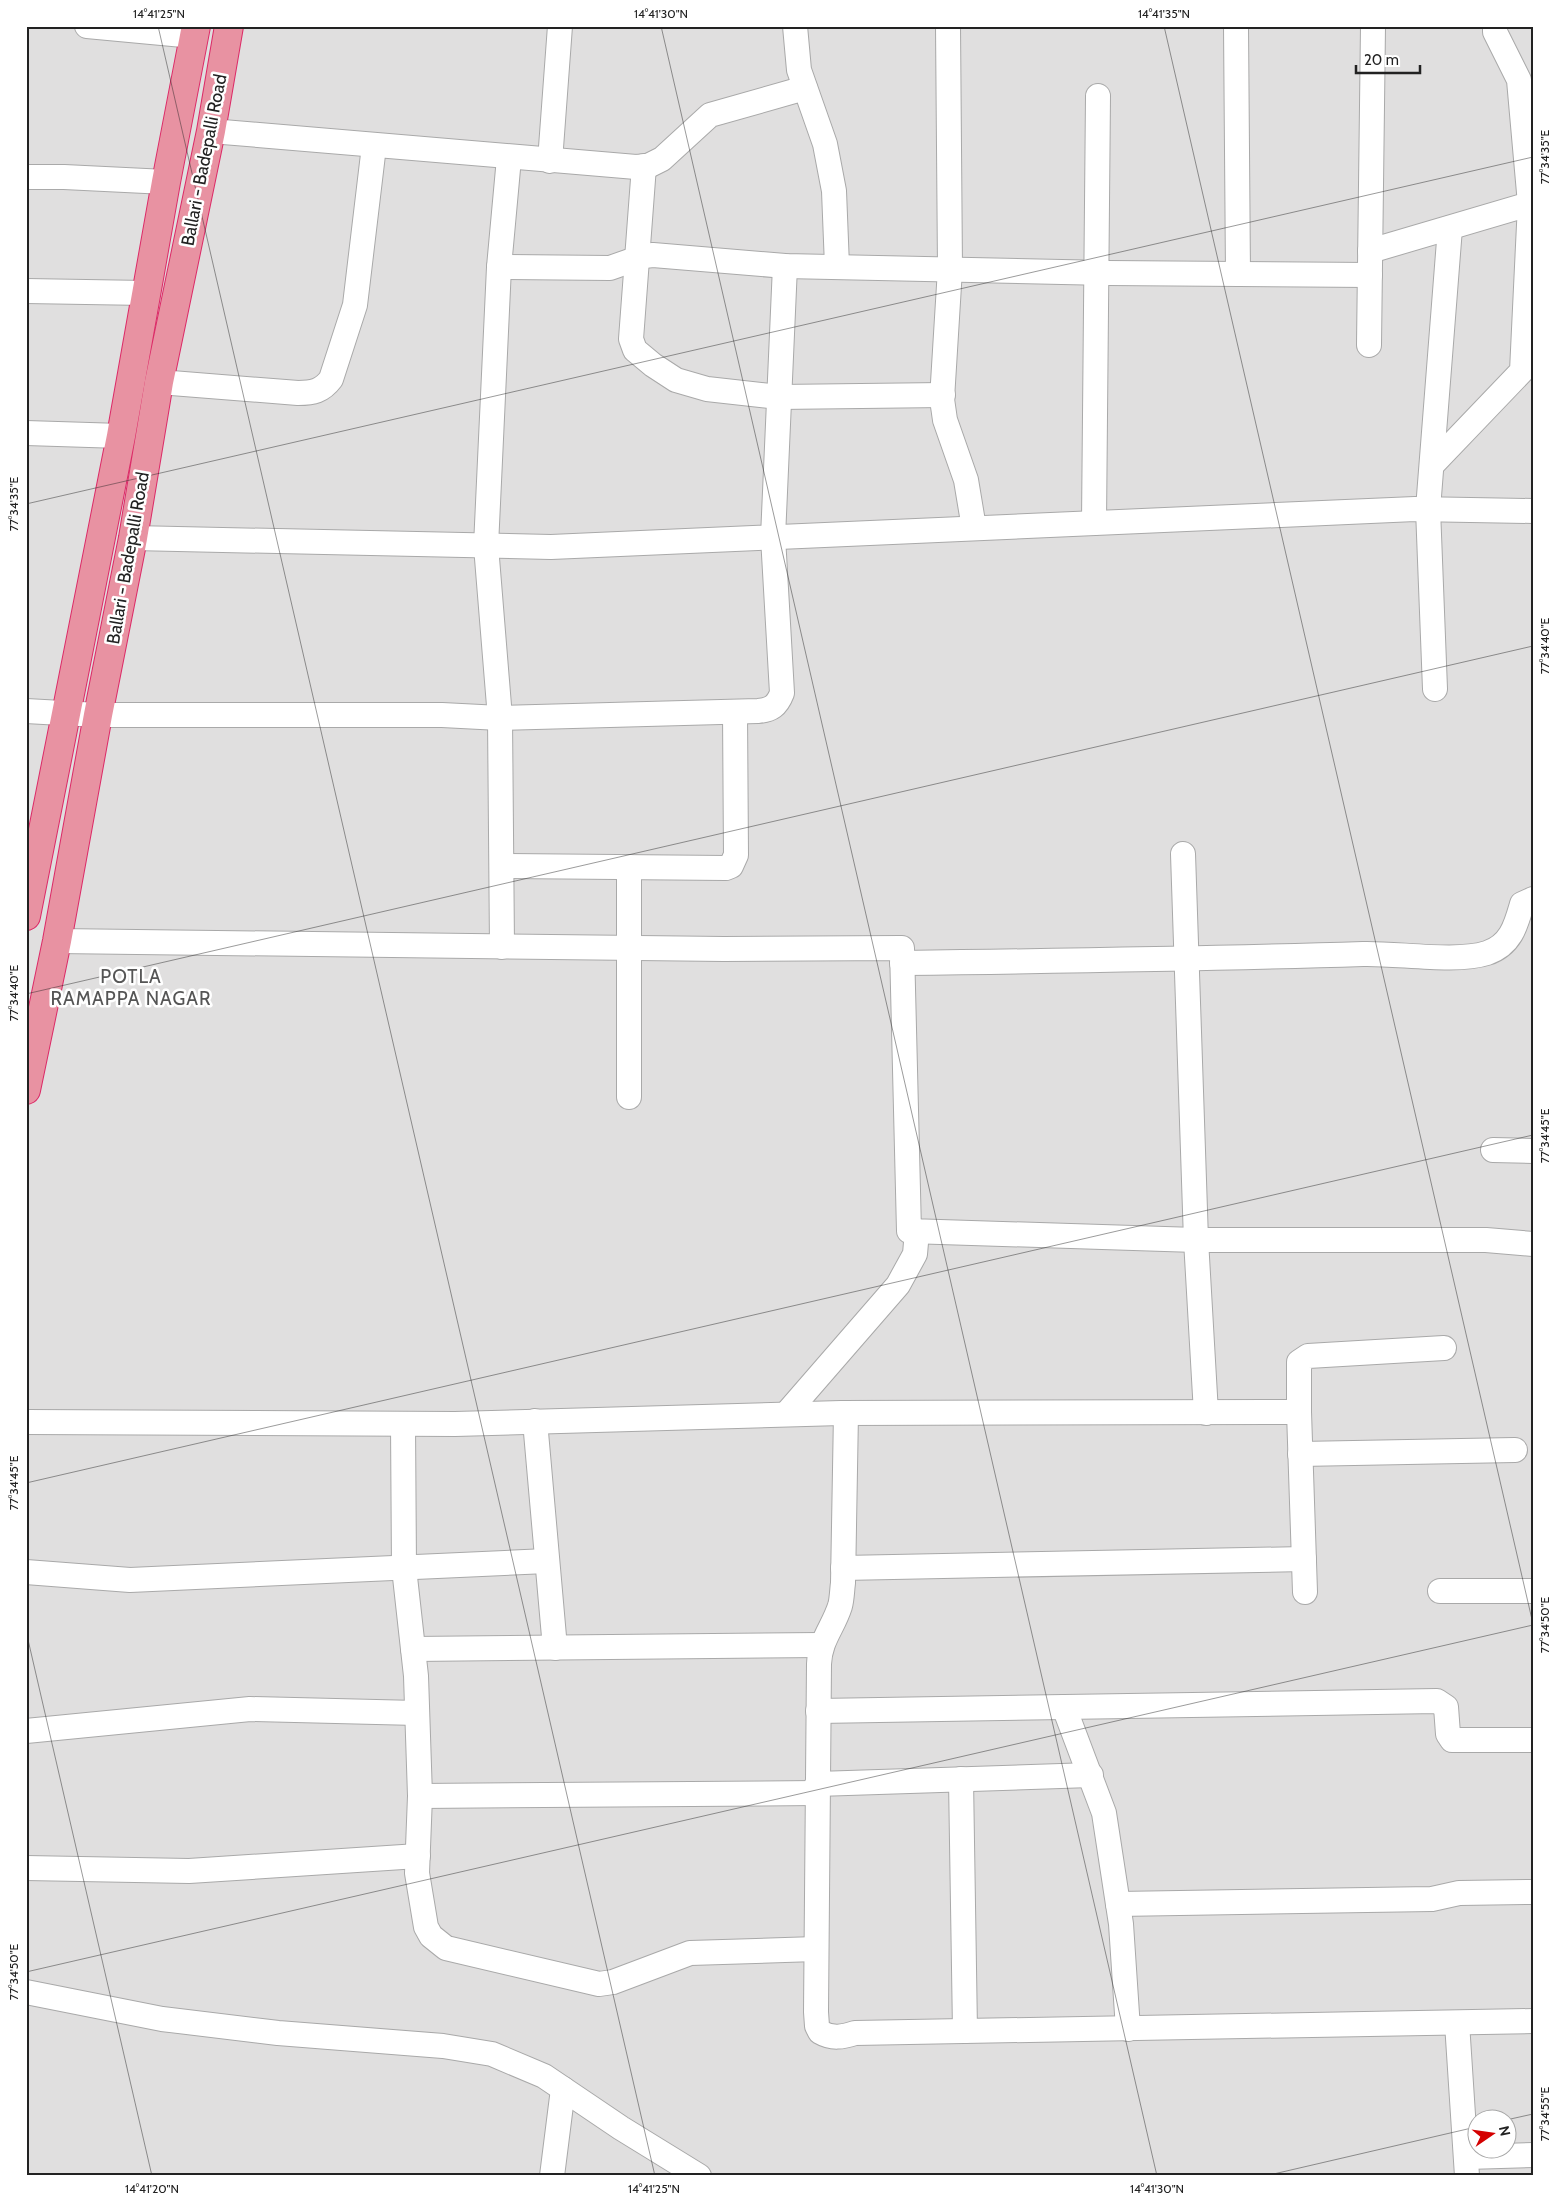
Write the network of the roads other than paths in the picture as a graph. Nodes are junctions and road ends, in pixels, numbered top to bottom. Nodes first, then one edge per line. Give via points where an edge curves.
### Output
1 (87, 26) edge
2 (229, 26) edge
3 (560, 26) edge
4 (795, 26) edge
5 (948, 26) edge
6 (1236, 26) edge
7 (1373, 26) edge
8 (1495, 26) edge
9 (195, 31) edge
10 (805, 88) junction
11 (1098, 96) dead end
12 (211, 131) junction
13 (374, 146) junction
14 (509, 158) junction
15 (550, 161) junction
16 (644, 166) junction
17 (26, 177) edge
18 (166, 182) junction
19 (1531, 204) edge
20 (1450, 228) junction
21 (1370, 251) junction
22 (636, 259) junction
23 (785, 266) junction
24 (837, 266) junction
25 (499, 267) junction
26 (950, 269) junction
27 (1096, 273) junction
28 (1238, 274) junction
29 (1370, 275) junction
30 (26, 291) edge
31 (146, 292) junction
32 (1368, 345) dead end
33 (159, 382) junction
34 (942, 395) junction
35 (779, 397) junction
36 (26, 433) edge
37 (121, 436) junction
38 (1432, 465) junction
39 (1428, 509) junction
40 (1533, 511) edge
41 (1094, 523) junction
42 (974, 528) junction
43 (773, 537) junction
44 (133, 538) junction
45 (486, 546) junction
46 (1435, 690) dead end
47 (26, 711) edge
48 (735, 712) junction
49 (65, 714) junction
50 (98, 715) junction
51 (500, 718) junction
52 (1183, 854) dead end
53 (502, 866) junction
54 (629, 867) junction
55 (1533, 899) edge
56 (27, 912) edge
57 (57, 941) junction
58 (502, 947) junction
59 (628, 948) junction
60 (1186, 959) junction
61 (902, 962) junction
62 (26, 1090) edge
63 (629, 1097) dead end
64 (1493, 1150) dead end
65 (1533, 1151) edge
66 (917, 1231) junction
67 (1196, 1240) junction
68 (1533, 1244) edge
69 (1444, 1348) dead end
70 (1299, 1412) junction
71 (846, 1413) junction
72 (1206, 1413) junction
73 (786, 1414) junction
74 (26, 1422) edge
75 (535, 1422) junction
76 (403, 1424) junction
77 (1515, 1450) dead end
78 (1300, 1454) junction
79 (548, 1560) junction
80 (1304, 1560) junction
81 (404, 1568) junction
82 (843, 1568) junction
83 (26, 1572) edge
84 (1440, 1591) dead end
85 (1533, 1591) edge
86 (1306, 1592) dead end
87 (821, 1645) junction
88 (555, 1648) junction
89 (413, 1649) junction
90 (1064, 1707) junction
91 (818, 1711) junction
92 (417, 1712) junction
93 (26, 1731) edge
94 (1533, 1740) edge
95 (1091, 1775) junction
96 (961, 1779) junction
97 (817, 1789) junction
98 (420, 1796) junction
99 (418, 1856) junction
100 (26, 1868) edge
101 (1533, 1892) edge
102 (1118, 1904) junction
103 (816, 1949) junction
104 (26, 1992) edge
105 (1533, 2021) edge
106 (1457, 2023) junction
107 (1128, 2029) junction
108 (965, 2031) junction
109 (563, 2089) junction
110 (1533, 2155) edge
111 (1467, 2166) edge
112 (552, 2176) edge
113 (699, 2176) edge

1 - 9 street
2 - 12 highway, Ballari - Badepalli Road
3 - 15 street
4 - 10 street via 797,62
5 - 26 street
6 - 28 street
7 - 21 street
8 - 19 street via 1519,80
9 - 18 highway, Ballari - Badepalli Road
10 - 16 street via 710,114 662,159
10 - 24 street via 825,144 836,202
11 - 27 street
12 - 13 street
12 - 33 highway, Ballari - Badepalli Road
13 - 14 street
13 - 33 street via 355,304 331,380 325,387 316,392 298,393
14 - 15 street
14 - 25 street
15 - 16 street
16 - 22 street
17 - 18 street
18 - 31 highway, Ballari - Badepalli Road
19 - 20 street
19 - 38 street via 1522,371
20 - 21 street
20 - 38 street
21 - 29 street
22 - 23 street via 653,255
22 - 25 street via 610,268
22 - 35 street via 631,339 635,350 668,375 689,385
23 - 24 street
23 - 35 street
24 - 26 street
25 - 45 street
26 - 27 street
26 - 34 street
27 - 28 street
27 - 41 street
28 - 29 street
29 - 32 street
30 - 31 street
31 - 37 highway, Ballari - Badepalli Road
33 - 44 highway, Ballari - Badepalli Road
34 - 35 street
34 - 42 street via 945,420 966,480
35 - 43 street
36 - 37 street
37 - 49 highway, Ballari - Badepalli Road
38 - 39 street
39 - 40 street
39 - 41 street
39 - 46 street
41 - 42 street
42 - 43 street
43 - 45 street via 550,547
43 - 48 street via 782,693 779,701 768,710
44 - 45 street
44 - 50 highway, Ballari - Badepalli Road
45 - 51 street
47 - 49 street
48 - 51 street
48 - 54 street via 736,855 731,866
49 - 50 street
49 - 56 highway, Ballari - Badepalli Road
50 - 51 street via 442,715
50 - 57 highway, Ballari - Badepalli Road
51 - 53 street
52 - 60 street
53 - 54 street
53 - 58 street
54 - 59 street
55 - 60 street via 1522,904 1517,924 1500,947 1470,957 1370,954
57 - 58 street
57 - 62 highway, Ballari - Badepalli Road
58 - 59 street
59 - 61 street via 902,948
59 - 63 street
60 - 61 street
60 - 67 street
61 - 66 street via 909,1231
64 - 65 street
66 - 67 street
66 - 73 street via 915,1254 898,1285
67 - 68 street via 1486,1240
67 - 72 street
69 - 70 street via 1308,1356 1298,1367
70 - 72 street
70 - 78 street
71 - 72 street
71 - 73 street
71 - 82 street
73 - 75 street
74 - 76 street
75 - 76 street
75 - 79 street
76 - 81 street
77 - 78 street
78 - 80 street
79 - 81 street
79 - 88 street
80 - 82 street
80 - 86 street
81 - 83 street via 130,1580
81 - 89 street
82 - 87 street via 840,1606
84 - 85 street
87 - 88 street
87 - 91 street
88 - 89 street
89 - 92 street
90 - 91 street
90 - 94 street via 1437,1702 1446,1707 1448,1734 1452,1740
90 - 95 street
91 - 97 street
92 - 93 street via 250,1709
92 - 98 street
95 - 96 street
95 - 102 street via 1104,1813
96 - 97 street
96 - 108 street
97 - 98 street
97 - 103 street
98 - 99 street
99 - 100 street via 189,1871
99 - 103 street via 422,1912 426,1927 437,1942 446,1948 544,1972 606,1984 690,1953
101 - 102 street via 1459,1893 1432,1899
102 - 107 street
103 - 108 street via 817,2026 824,2035 842,2038 855,2033
104 - 109 street via 162,2019 278,2033 443,2046 492,2054 544,2076
105 - 106 street
106 - 107 street
106 - 111 street
107 - 108 street
109 - 112 street
109 - 113 street
110 - 111 street

